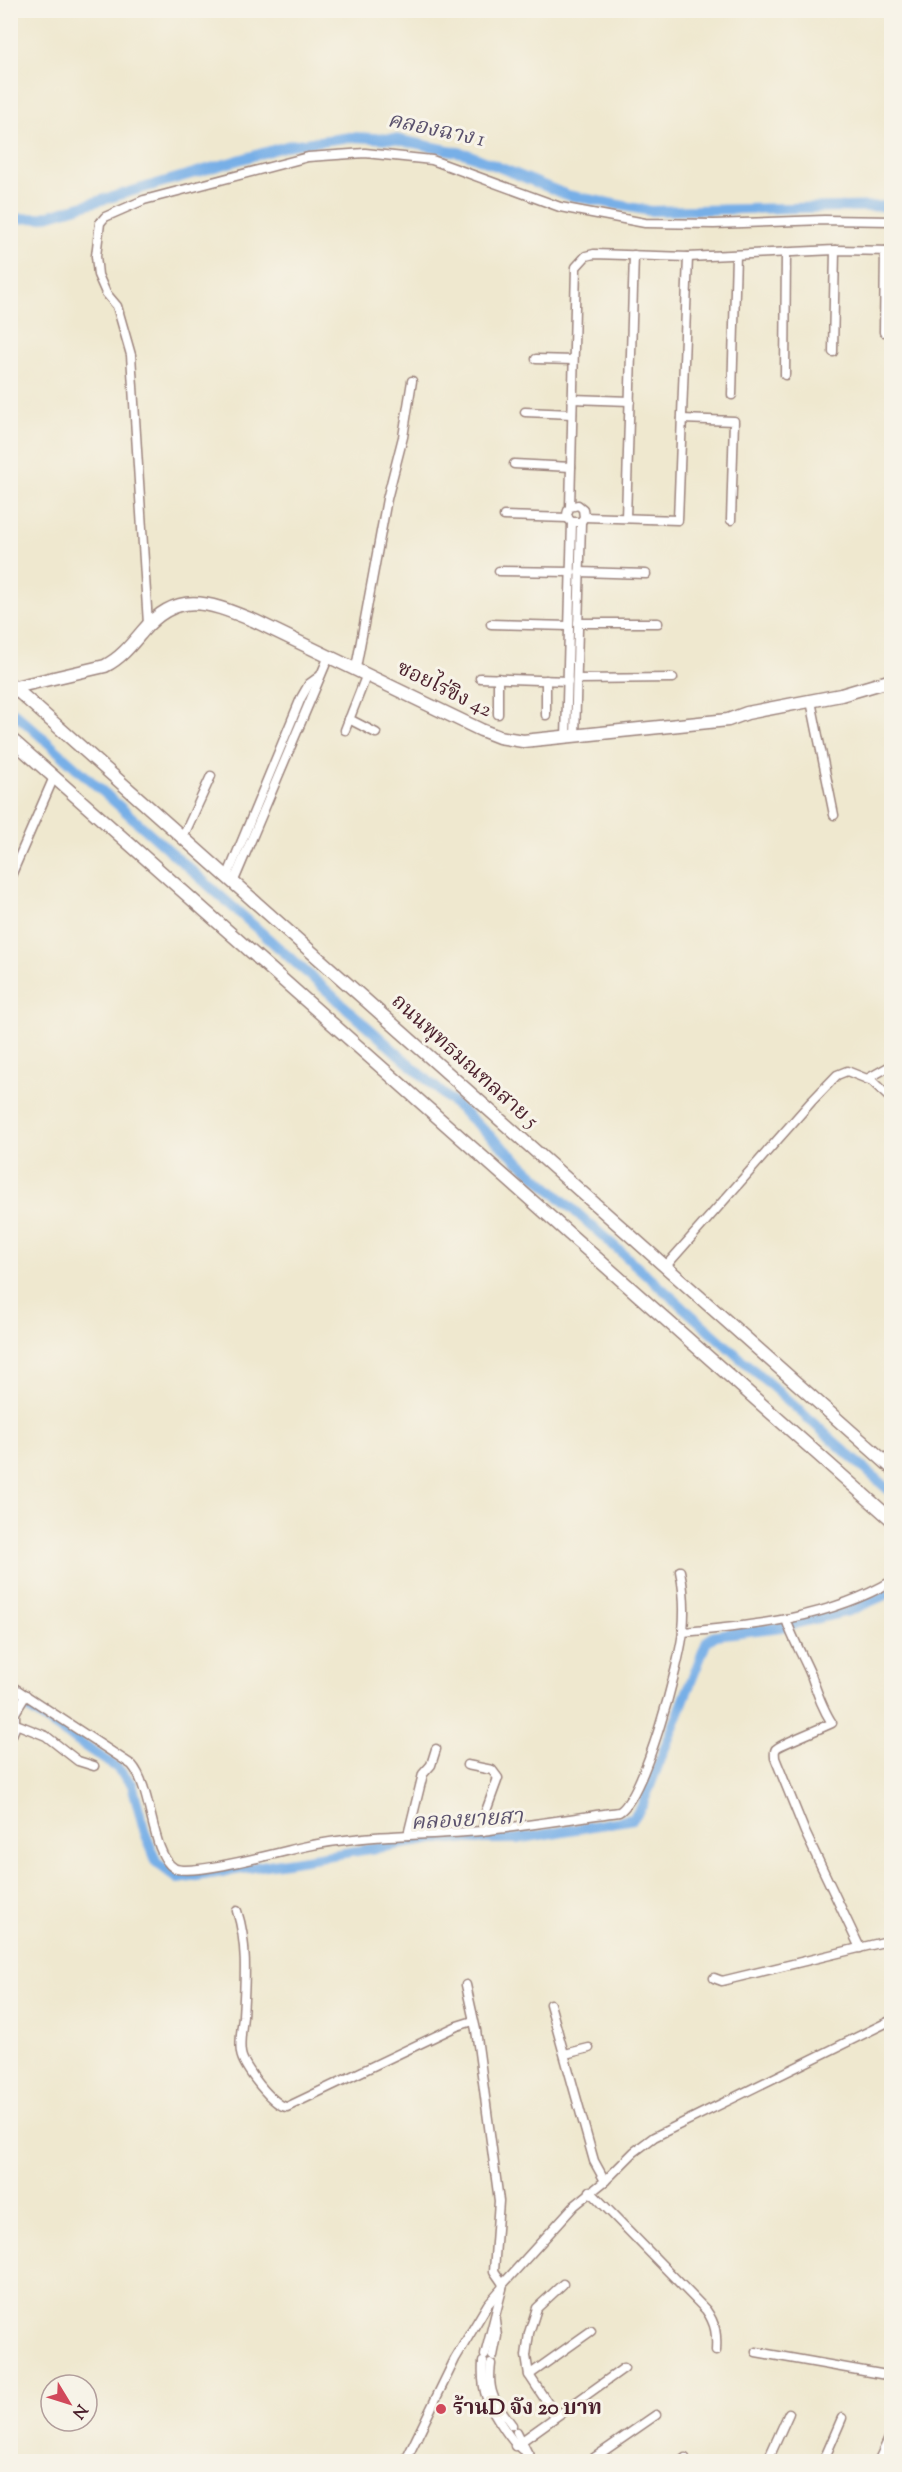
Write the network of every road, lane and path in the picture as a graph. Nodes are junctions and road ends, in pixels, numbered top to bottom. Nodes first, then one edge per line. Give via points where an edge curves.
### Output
1 (891, 221) edge
2 (835, 250) junction
3 (888, 251) edge
4 (786, 252) junction
5 (634, 255) junction
6 (736, 255) junction
7 (688, 257) junction
8 (884, 332) dead end
9 (833, 352) dead end
10 (536, 359) dead end
11 (573, 360) junction
12 (785, 375) dead end
13 (412, 381) dead end
14 (732, 395) dead end
15 (572, 399) junction
16 (630, 401) junction
17 (525, 412) dead end
18 (572, 414) junction
19 (682, 419) junction
20 (514, 464) dead end
21 (571, 467) junction
22 (570, 507) junction
23 (504, 516) dead end
24 (627, 518) junction
25 (576, 520) junction
26 (731, 520) dead end
27 (499, 571) dead end
28 (575, 572) junction
29 (645, 574) dead end
30 (658, 623) dead end
31 (148, 624) junction
32 (491, 624) dead end
33 (574, 624) junction
34 (329, 656) junction
35 (356, 668) junction
36 (367, 674) junction
37 (480, 678) dead end
38 (498, 678) junction
39 (673, 678) dead end
40 (546, 680) junction
41 (572, 680) junction
42 (891, 680) edge
43 (13, 686) edge
44 (811, 701) junction
45 (498, 714) dead end
46 (546, 715) dead end
47 (349, 720) junction
48 (345, 730) dead end
49 (376, 733) dead end
50 (10, 738) edge
51 (571, 738) junction
52 (211, 776) dead end
53 (54, 777) junction
54 (834, 815) dead end
55 (183, 837) junction
56 (10, 879) edge
57 (230, 880) junction
58 (891, 1065) edge
59 (867, 1079) junction
60 (891, 1100) edge
61 (665, 1267) junction
62 (891, 1468) edge
63 (891, 1520) edge
64 (680, 1571) dead end
65 (891, 1581) edge
66 (786, 1620) junction
67 (683, 1632) junction
68 (10, 1685) edge
69 (24, 1698) junction
70 (16, 1724) junction
71 (10, 1740) edge
72 (436, 1749) dead end
73 (467, 1765) dead end
74 (94, 1766) dead end
75 (483, 1830) junction
76 (408, 1835) junction
77 (237, 1911) dead end
78 (891, 1940) edge
79 (860, 1948) junction
80 (714, 1978) dead end
81 (466, 1985) dead end
82 (550, 2004) dead end
83 (891, 2020) edge
84 (473, 2021) junction
85 (589, 2048) dead end
86 (565, 2054) junction
87 (605, 2181) junction
88 (590, 2191) junction
89 (563, 2284) dead end
90 (502, 2286) junction
91 (591, 2331) dead end
92 (716, 2351) dead end
93 (756, 2352) dead end
94 (624, 2368) dead end
95 (529, 2375) junction
96 (891, 2376) edge
97 (490, 2399) junction
98 (789, 2413) dead end
99 (656, 2415) dead end
100 (556, 2416) junction
101 (842, 2418) dead end
102 (891, 2432) edge
103 (519, 2444) junction
104 (530, 2458) edge
105 (405, 2462) edge
106 (588, 2462) edge
107 (767, 2462) edge
108 (823, 2462) edge
109 (878, 2462) edge

1 - 31 street via 645,223 560,207 432,160 365,153 308,157 144,200 105,217 100,223 96,256 98,275 117,306 131,355
2 - 3 street
2 - 4 street
2 - 9 street
3 - 8 street
4 - 6 street
4 - 12 street
5 - 7 street
5 - 11 street via 594,254 586,256 576,267
5 - 16 street
6 - 7 street
6 - 14 street
7 - 19 street
10 - 11 street
11 - 15 street
13 - 35 street
15 - 16 street
15 - 18 street
16 - 24 street
17 - 18 street
18 - 21 street
19 - 24 street via 678,520
19 - 26 street via 734,421
20 - 21 street
21 - 22 street
22 - 25 street via 567,513
22 - 25 street via 581,506 585,512
23 - 25 street
24 - 25 street
25 - 28 street
27 - 28 street
28 - 29 street
28 - 33 street
30 - 33 street
31 - 34 main road, ซอยไร่ขิง 42 via 167,608 179,604 211,606 255,621
31 - 43 main road, ซอยไร่ขิง 42 via 105,666
32 - 33 street
33 - 41 street
34 - 35 main road, ซอยไร่ขิง 42
34 - 57 street via 321,676 309,684 301,698
35 - 36 main road, ซอยไร่ขิง 42
36 - 47 street
36 - 51 main road, ซอยไร่ขิง 42 via 499,737 523,741
37 - 38 street
38 - 40 street
38 - 45 street
39 - 41 street
40 - 41 street
40 - 46 street
41 - 51 street
42 - 44 main road, ซอยไร่ขิง 42
43 - 55 main road, ถนนพุทธมณฑลสาย 5
44 - 51 main road, ซอยไร่ขิง 42 via 747,712 728,720
44 - 54 street
47 - 48 street
47 - 49 street
50 - 53 main road
52 - 55 street
53 - 56 street
53 - 63 main road
55 - 57 main road, ถนนพุทธมณฑลสาย 5
57 - 61 main road, ถนนพุทธมณฑลสาย 5
58 - 59 street
59 - 60 street
59 - 61 street via 847,1071 828,1083
61 - 62 main road, ถนนพุทธมณฑลสาย 5
64 - 67 street
65 - 66 street via 850,1600
66 - 67 street
66 - 79 street via 832,1723 780,1745 775,1758
67 - 75 street via 655,1744 624,1809
68 - 69 street
69 - 70 street via 15,1713
69 - 76 street via 138,1771 165,1856 179,1870 204,1869 334,1841
70 - 71 street
70 - 74 street via 46,1736 78,1761
72 - 76 street via 423,1774
73 - 75 street via 492,1770 498,1778
75 - 76 street
77 - 84 street via 244,1971 241,2053 253,2076 279,2106 287,2107
78 - 79 street
79 - 80 street via 722,1981
81 - 84 street
82 - 86 street
83 - 87 street via 654,2137
84 - 90 street via 499,2201 494,2271
85 - 86 street
86 - 87 street via 594,2161
87 - 88 street
88 - 90 street
88 - 92 street via 706,2310 717,2334
89 - 95 street via 543,2300 533,2318 526,2356
90 - 97 street via 489,2336
90 - 105 street via 455,2359
91 - 95 street
93 - 96 street
94 - 100 street
95 - 100 street
97 - 103 street
97 - 103 street via 514,2428
98 - 107 street
99 - 106 street
100 - 103 street
101 - 108 street
102 - 109 street
103 - 104 street

